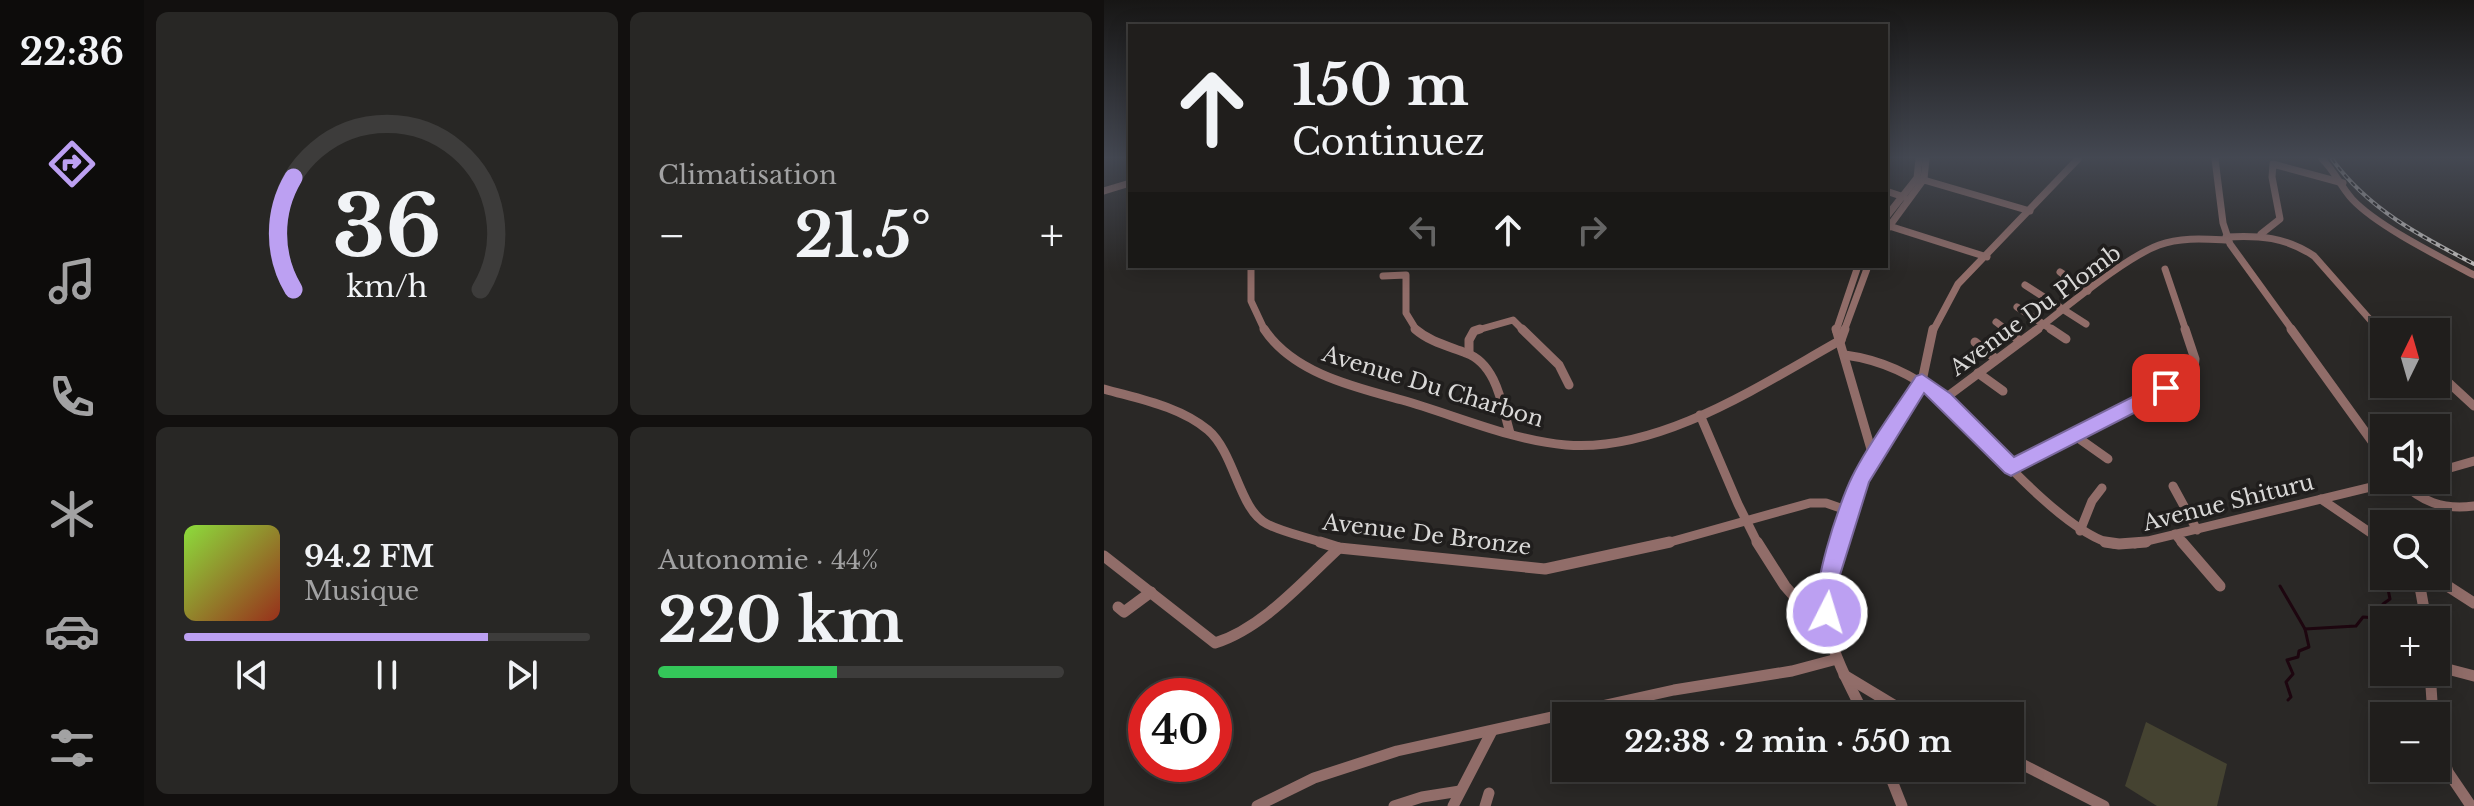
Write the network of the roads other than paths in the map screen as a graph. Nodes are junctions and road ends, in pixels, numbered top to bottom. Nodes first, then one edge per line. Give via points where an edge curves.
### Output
1 (1902, 196) edge
2 (1903, 197) edge
3 (1913, 197) edge
4 (1982, 197) edge
5 (2043, 197) edge
6 (2221, 197) edge
7 (2276, 197) edge
8 (2353, 197) edge
9 (1911, 201) junction
10 (2030, 211) junction
11 (1888, 223) edge
12 (1888, 224) edge
13 (1888, 225) edge
14 (2261, 234) junction
15 (2227, 238) junction
16 (1987, 257) junction
17 (1251, 268) edge
18 (1858, 268) edge
19 (1867, 268) edge
20 (2165, 269) dead end
21 (2060, 272) dead end
22 (2474, 275) edge
23 (1383, 276) dead end
24 (1857, 281) junction
25 (2025, 285) dead end
26 (2088, 291) junction
27 (2017, 307) dead end
28 (2063, 310) junction
29 (2370, 320) edge
30 (1996, 322) dead end
31 (2086, 324) dead end
32 (2041, 325) junction
33 (2066, 339) dead end
34 (1841, 340) junction
35 (2020, 341) junction
36 (1975, 342) dead end
37 (1469, 353) junction
38 (1845, 355) junction
39 (1996, 359) junction
40 (1978, 373) junction
41 (1922, 381) junction
42 (2450, 384) edge
43 (1569, 385) dead end
44 (1104, 389) edge
45 (2003, 391) dead end
46 (1944, 399) junction
47 (2474, 406) edge
48 (1700, 415) junction
49 (1510, 433) junction
50 (2074, 435) junction
51 (2370, 438) edge
52 (1873, 456) junction
53 (2108, 459) dead end
54 (2474, 461) edge
55 (2011, 467) junction
56 (2450, 468) edge
57 (2173, 486) dead end
58 (2370, 487) edge
59 (2102, 488) dead end
60 (2415, 494) edge
61 (2321, 499) junction
62 (2474, 506) edge
63 (1849, 511) junction
64 (1745, 521) junction
65 (2197, 530) junction
66 (2080, 531) junction
67 (2370, 532) edge
68 (2175, 534) junction
69 (1339, 548) junction
70 (1104, 556) edge
71 (2220, 586) dead end
72 (2450, 588) edge
73 (1151, 592) junction
74 (2474, 603) edge
75 (1118, 607) dead end
76 (1827, 634) junction
77 (1837, 659) junction
78 (2450, 670) edge
79 (1844, 675) junction
80 (2474, 676) edge
81 (1858, 702) edge
82 (1889, 702) edge
83 (1492, 731) junction
84 (2024, 765) edge
85 (2450, 780) edge
86 (1893, 782) edge
87 (1460, 791) junction
88 (2458, 800) edge
89 (1257, 806) edge
90 (1394, 806) edge
91 (1453, 806) edge
92 (1902, 806) edge
93 (2104, 806) edge
94 (2471, 806) edge

1 - 11 street
2 - 9 street
3 - 9 street
4 - 10 street
5 - 10 street
6 - 15 street
7 - 14 street via 2280,219
8 - 22 street via 2421,247
9 - 12 street
10 - 16 street
13 - 16 street
14 - 15 street, Avenue Du Plomb
14 - 29 street via 2314,256
15 - 26 street, Avenue Du Plomb via 2163,243
15 - 51 street
16 - 41 street via 1944,303
17 - 49 street, Avenue Du Charbon via 1249,289 1258,321 1294,360
18 - 24 street
19 - 24 street
20 - 50 street via 2194,369
21 - 26 street
23 - 37 street via 1406,275 1401,303 1410,324 1435,342
24 - 34 street via 1835,333
25 - 28 street
26 - 28 street, Avenue Du Plomb
27 - 32 street
28 - 31 street
28 - 32 street, Avenue Du Plomb
30 - 35 street
32 - 33 street
32 - 35 street, Avenue Du Plomb
34 - 38 street
34 - 48 street, Avenue Du Charbon
35 - 39 street, Avenue Du Plomb
36 - 39 street
37 - 43 street via 1474,331 1513,320 1559,365
37 - 49 street via 1496,384
38 - 41 street, Avenue Shituru via 1888,363
38 - 52 street
39 - 40 street, Avenue Du Plomb
40 - 45 street
40 - 46 street, Avenue Du Plomb
41 - 46 street, Avenue Shituru
41 - 52 street
42 - 47 street
44 - 69 street, Avenue De Bronze via 1177,411 1209,431 1264,523
46 - 55 street, Avenue Shituru
48 - 49 street, Avenue Du Charbon via 1604,443 1563,444
48 - 64 street
50 - 53 street
50 - 55 street
52 - 63 street
54 - 56 street
55 - 66 street, Avenue Shituru
57 - 65 street
58 - 61 street, Avenue Shituru
59 - 66 street
60 - 62 street via 2441,508
61 - 65 street, Avenue Shituru
61 - 67 street
63 - 64 street, Avenue De Bronze via 1817,502
63 - 76 street via 1827,592
64 - 69 street, Avenue De Bronze via 1633,552 1545,569
64 - 76 street via 1789,594
65 - 68 street, Avenue Shituru
66 - 68 street, Avenue Shituru via 2127,547
68 - 71 street
69 - 73 street via 1222,643 1209,641
70 - 73 street
72 - 74 street
73 - 75 street via 1124,612
76 - 77 street
77 - 79 street
77 - 83 street
78 - 80 street
79 - 81 street
79 - 82 street
83 - 87 street
83 - 89 street via 1340,768
84 - 93 street
85 - 88 street
86 - 92 street
87 - 90 street
87 - 91 street
88 - 94 street

